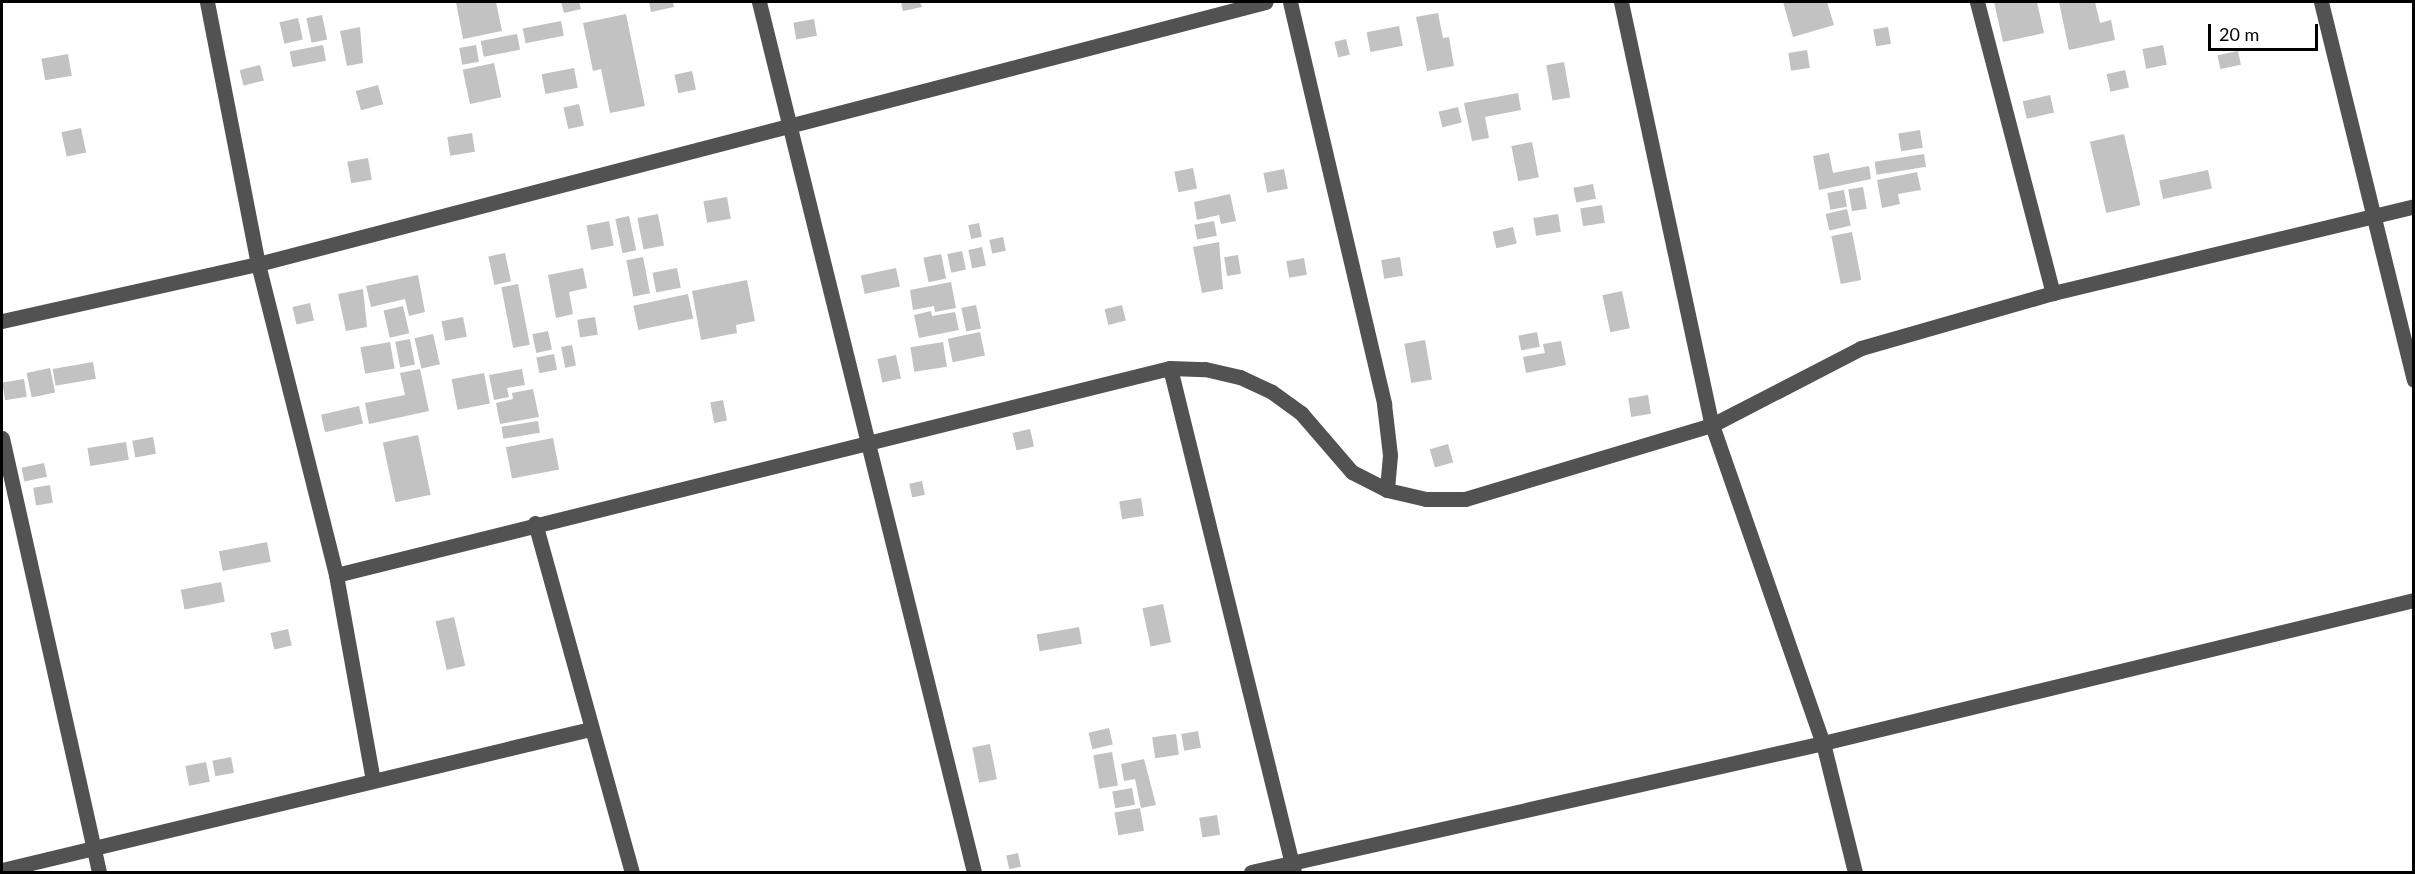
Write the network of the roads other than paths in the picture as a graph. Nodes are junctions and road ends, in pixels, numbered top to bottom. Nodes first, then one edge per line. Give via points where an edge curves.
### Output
1 (207, 2) edge
2 (759, 2) edge
3 (1265, 2) edge
4 (1290, 2) edge
5 (1621, 2) edge
6 (1977, 2) edge
7 (2321, 2) edge
8 (789, 123) junction
9 (2414, 206) edge
10 (2373, 216) junction
11 (258, 264) junction
12 (2053, 292) junction
13 (2, 321) edge
14 (1170, 368) junction
15 (2414, 380) edge
16 (1712, 425) junction
17 (2, 438) edge
18 (870, 444) junction
19 (1387, 490) junction
20 (535, 523) junction
21 (336, 575) junction
22 (2414, 600) edge
23 (590, 729) junction
24 (1823, 743) junction
25 (374, 780) junction
26 (94, 849) junction
27 (1293, 867) edge
28 (2, 870) edge
29 (99, 873) edge
30 (632, 873) edge
31 (974, 873) edge
32 (1251, 873) edge
33 (1855, 873) edge

1 - 11 street
2 - 8 street
3 - 8 street
4 - 19 street via 1384,404 1390,455
5 - 16 street
6 - 12 street
7 - 10 street
8 - 11 street
8 - 18 street
9 - 10 street
10 - 12 street
10 - 15 street
11 - 13 street
11 - 21 street
12 - 16 street via 1861,348
14 - 18 street
14 - 19 street via 1217,372 1272,392 1300,413 1352,472
14 - 27 street
16 - 19 street via 1465,499 1426,499
16 - 24 street
17 - 26 street
18 - 20 street
18 - 31 street
20 - 21 street
20 - 23 street
21 - 25 street
22 - 24 street
23 - 25 street
23 - 30 street
24 - 27 street
24 - 33 street
25 - 26 street
26 - 28 street
26 - 29 street
27 - 32 street

